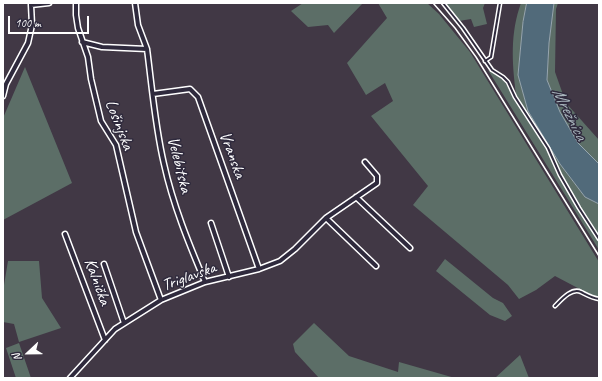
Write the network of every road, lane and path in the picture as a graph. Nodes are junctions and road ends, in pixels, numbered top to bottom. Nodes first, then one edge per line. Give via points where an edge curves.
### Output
1 (49, 3) edge
2 (76, 3) edge
3 (135, 3) edge
4 (443, 3) edge
5 (500, 3) edge
6 (31, 4) edge
7 (82, 42) junction
8 (147, 49) junction
9 (485, 61) junction
10 (152, 94) junction
11 (3, 96) edge
12 (365, 162) dead end
13 (356, 197) junction
14 (326, 218) junction
15 (211, 223) dead end
16 (65, 234) dead end
17 (599, 238) edge
18 (410, 248) dead end
19 (104, 264) dead end
20 (376, 266) dead end
21 (259, 269) junction
22 (229, 276) junction
23 (205, 282) junction
24 (599, 299) edge
25 (162, 300) junction
26 (555, 306) dead end
27 (124, 323) junction
28 (105, 340) junction
29 (70, 378) edge

1 - 6 street
2 - 7 street, Lošinjska
3 - 8 street, Velebitska via 138,25
4 - 9 lane
5 - 9 lane via 490,57
6 - 11 street via 32,25 28,43 6,84
7 - 8 street via 102,48
7 - 25 street, Lošinjska via 88,57 100,121 116,146 136,232
8 - 10 street, Velebitska
9 - 17 lane via 508,82 548,148 578,208
10 - 21 street, Vranska via 190,88 198,97
10 - 23 street, Velebitska via 164,165 184,233
12 - 13 street, Triglavska via 377,176 377,182
13 - 14 street, Triglavska
13 - 18 street
14 - 20 street
14 - 21 street, Triglavska via 280,261
15 - 22 street
16 - 28 street, Kalnička
19 - 27 street
21 - 22 street, Triglavska
22 - 23 street, Triglavska
23 - 25 street, Triglavska
24 - 26 lane via 574,291
25 - 27 street, Triglavska
27 - 28 street, Triglavska
28 - 29 street, Triglavska

